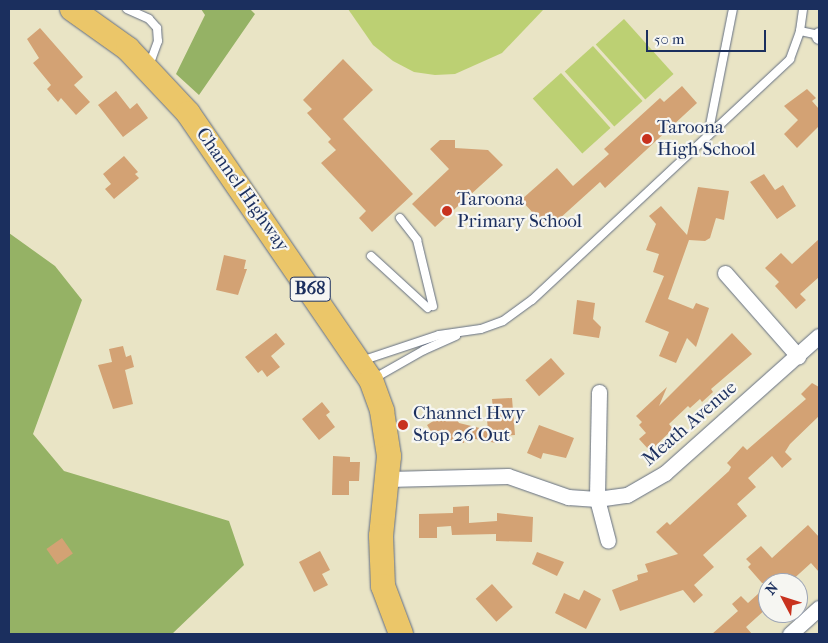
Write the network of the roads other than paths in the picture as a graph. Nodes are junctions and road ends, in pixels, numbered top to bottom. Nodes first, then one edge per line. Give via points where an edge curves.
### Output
1 (72, 9) edge
2 (127, 9) edge
3 (733, 9) edge
4 (804, 9) edge
5 (800, 31) junction
6 (819, 35) edge
7 (148, 68) junction
8 (708, 136) junction
9 (400, 218) dead end
10 (371, 256) dead end
11 (725, 273) dead end
12 (463, 333) junction
13 (819, 336) edge
14 (798, 356) junction
15 (366, 370) junction
16 (599, 392) dead end
17 (388, 479) junction
18 (597, 499) junction
19 (608, 541) dead end
20 (819, 608) edge
21 (401, 634) edge
22 (790, 634) edge

1 - 7 main road, Channel Highway / B68 via 110,35
2 - 7 lane via 149,19 157,28 158,41
3 - 8 lane
4 - 5 lane
5 - 6 lane
5 - 8 lane via 790,59
7 - 15 main road, Channel Highway / B68 via 202,132
8 - 12 lane via 532,300 503,321
9 - 10 lane via 417,240 431,307
11 - 14 street
12 - 15 lane
12 - 15 lane via 439,335
13 - 14 street, Meath Avenue
14 - 18 street, Meath Avenue via 653,482 627,495
15 - 17 main road, Channel Highway / B68 via 388,442
16 - 18 street
17 - 18 street, Meath Avenue via 508,476 550,492
17 - 21 main road, Channel Highway / B68 via 381,563 388,606
18 - 19 street
20 - 22 street

